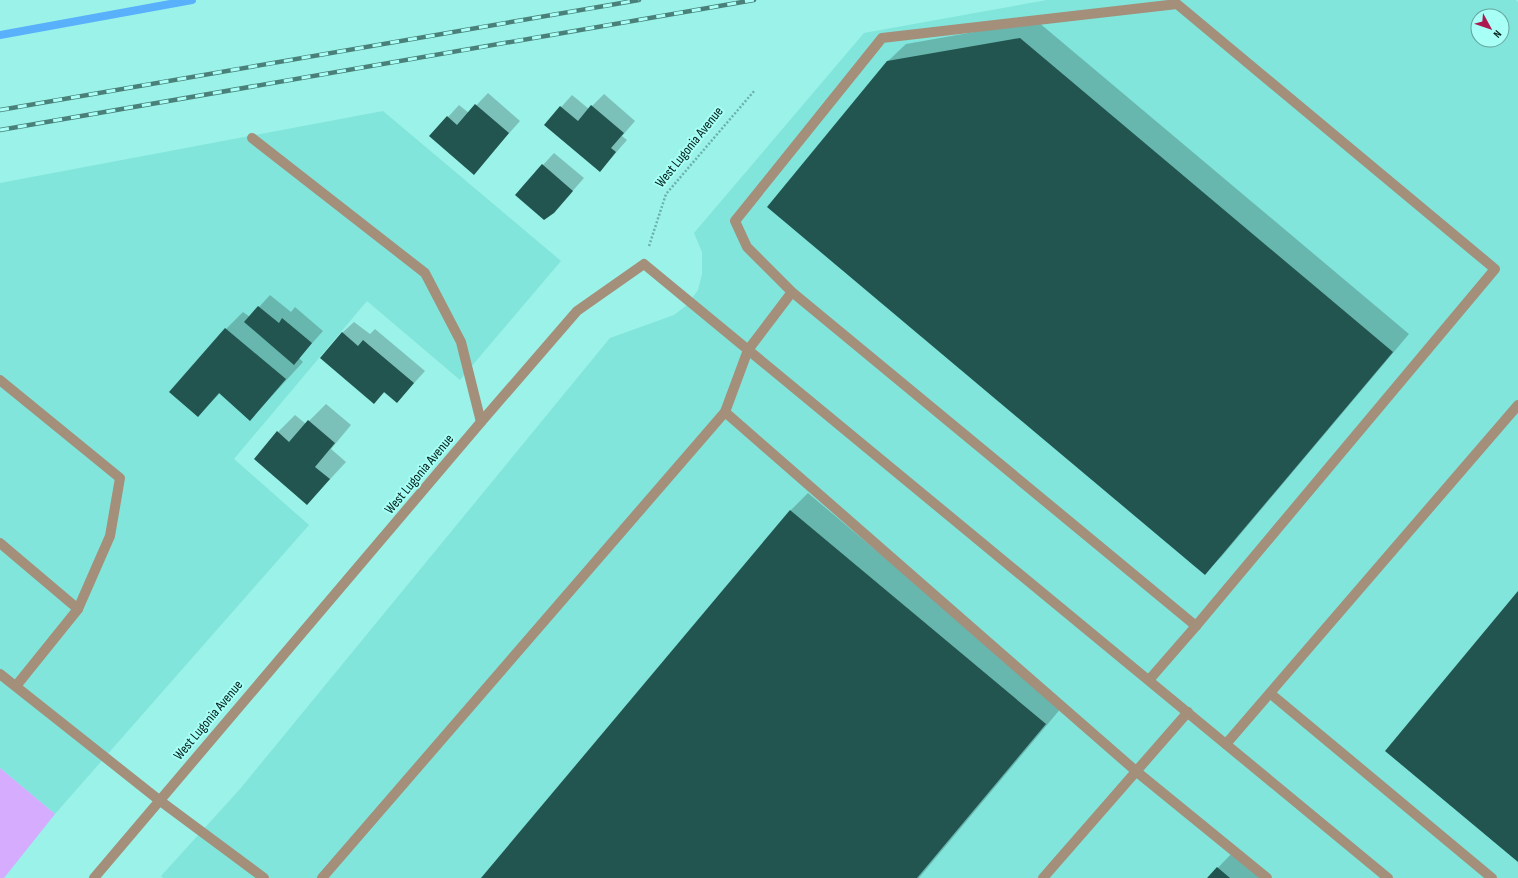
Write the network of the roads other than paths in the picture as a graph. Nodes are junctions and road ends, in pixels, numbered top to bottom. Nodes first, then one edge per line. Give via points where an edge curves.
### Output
1 (252, 138) dead end
2 (792, 292) junction
3 (748, 350) junction
4 (0, 380) edge
5 (1518, 405) edge
6 (725, 412) junction
7 (481, 422) junction
8 (0, 543) edge
9 (78, 609) junction
10 (1196, 626) junction
11 (0, 674) edge
12 (1149, 680) junction
13 (16, 686) junction
14 (1271, 694) junction
15 (1188, 712) junction
16 (1226, 744) junction
17 (1137, 772) junction
18 (159, 800) junction
19 (94, 878) edge
20 (264, 878) edge
21 (322, 878) edge
22 (1043, 878) edge
23 (1267, 878) edge
24 (1388, 878) edge
25 (1492, 878) edge

1 - 7 street via 425,273 460,342
2 - 3 street
2 - 10 street
2 - 10 street via 747,247 735,221 882,38 1177,4 1495,269
3 - 6 street
3 - 7 street, West Lugonia Avenue via 644,264 577,311
3 - 12 street
4 - 9 street via 120,478 110,536
5 - 14 street
6 - 17 street
6 - 21 street
7 - 18 street, West Lugonia Avenue
8 - 9 street
9 - 13 street
10 - 12 street
11 - 13 street
12 - 15 street
13 - 18 street
14 - 16 street
14 - 25 street
15 - 16 street
15 - 17 street
16 - 24 street
17 - 22 street
17 - 23 street
18 - 19 street, West Lugonia Avenue
18 - 20 street

